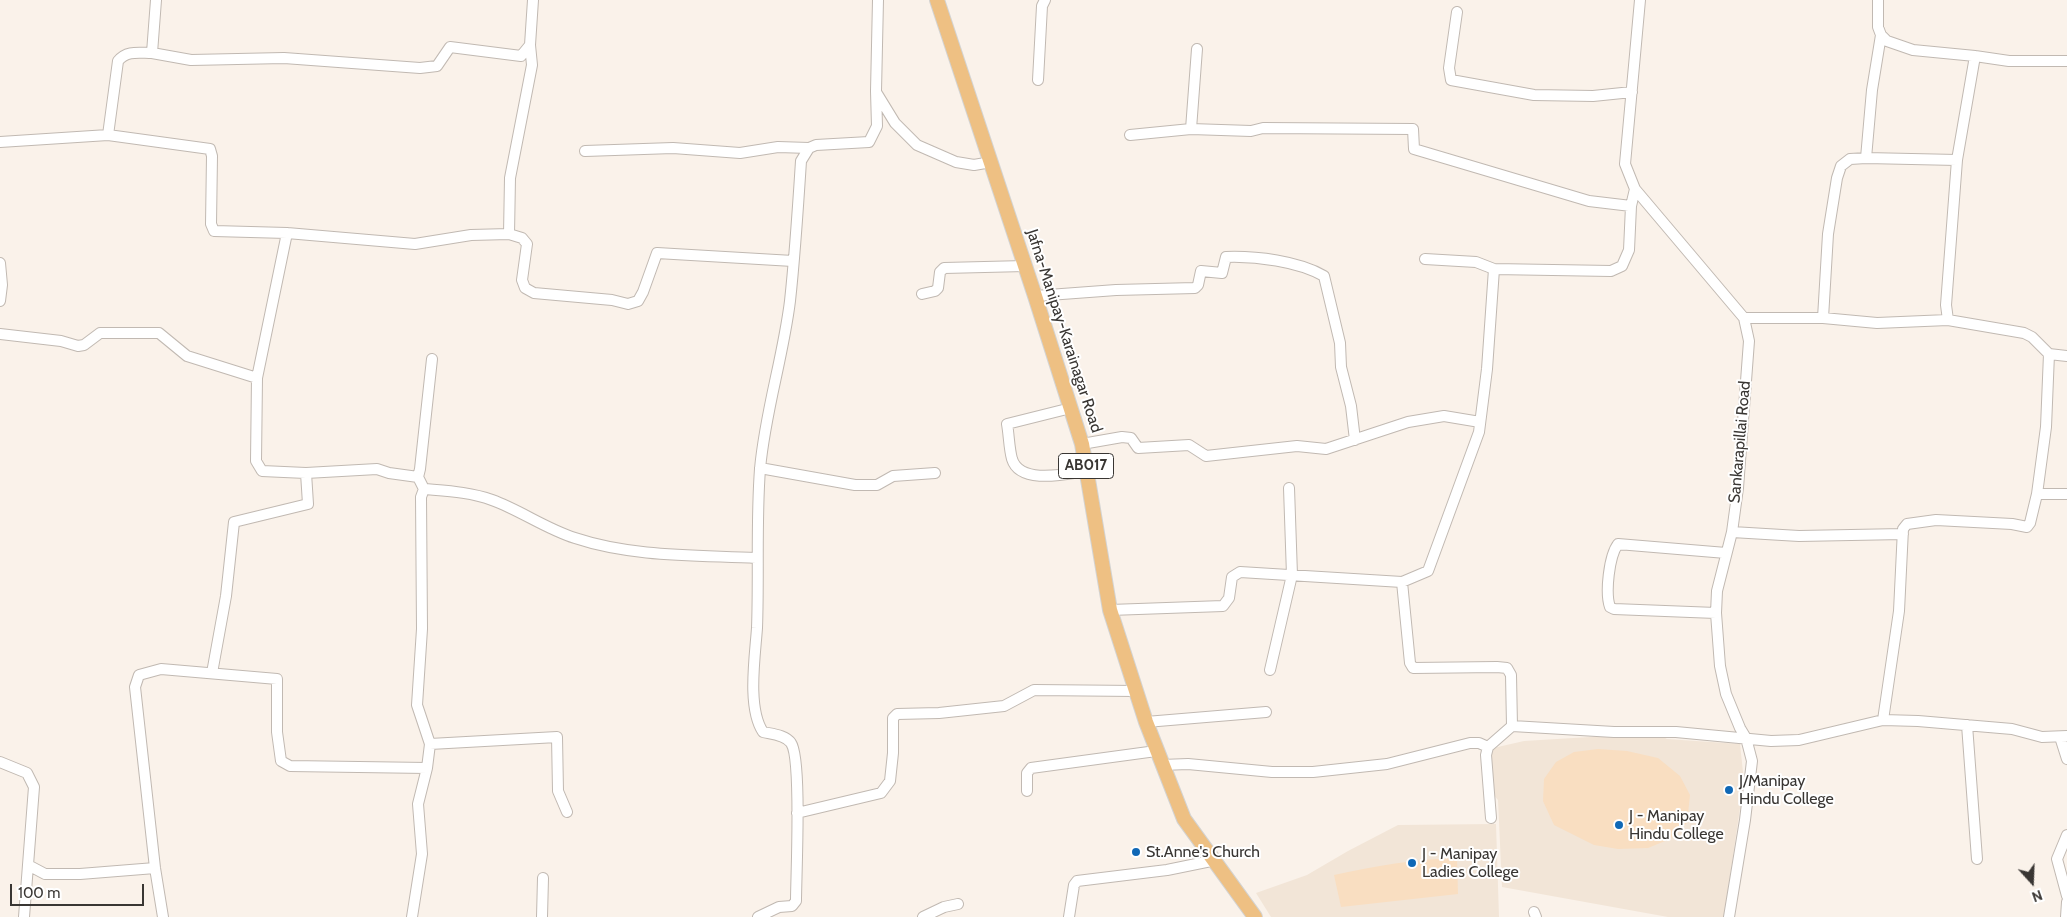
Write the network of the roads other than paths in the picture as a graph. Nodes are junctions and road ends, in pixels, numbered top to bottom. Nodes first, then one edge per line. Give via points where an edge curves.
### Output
1 (156, 0) edge
2 (533, 0) edge
3 (878, 0) edge
4 (937, 0) edge
5 (1045, 0) edge
6 (1878, 0) edge
7 (1641, 1) edge
8 (1458, 12) dead end
9 (1881, 35) junction
10 (530, 45) junction
11 (1197, 49) dead end
12 (152, 53) junction
13 (1975, 56) junction
14 (2067, 61) edge
15 (1038, 80) dead end
16 (876, 91) junction
17 (1632, 92) junction
18 (1191, 129) junction
19 (1130, 135) dead end
20 (108, 136) junction
21 (0, 142) edge
22 (809, 148) junction
23 (585, 151) dead end
24 (1866, 158) junction
25 (1957, 160) junction
26 (991, 162) junction
27 (1635, 189) junction
28 (1631, 206) junction
29 (287, 233) junction
30 (509, 234) junction
31 (1425, 259) dead end
32 (793, 262) junction
33 (0, 263) edge
34 (1025, 266) junction
35 (1494, 269) junction
36 (922, 294) dead end
37 (1035, 296) junction
38 (0, 301) edge
39 (1744, 318) junction
40 (1823, 318) junction
41 (1948, 320) junction
42 (0, 334) edge
43 (2049, 354) junction
44 (2067, 356) edge
45 (432, 359) dead end
46 (257, 378) junction
47 (1071, 408) junction
48 (1480, 422) junction
49 (1355, 440) junction
50 (1082, 444) junction
51 (760, 468) junction
52 (1087, 471) junction
53 (306, 473) junction
54 (935, 473) dead end
55 (418, 477) junction
56 (1289, 488) dead end
57 (424, 489) junction
58 (2037, 494) junction
59 (2067, 494) edge
60 (1732, 532) junction
61 (1903, 534) junction
62 (1726, 553) junction
63 (756, 558) junction
64 (1292, 575) junction
65 (1402, 582) junction
66 (1110, 610) junction
67 (1716, 613) junction
68 (1270, 670) dead end
69 (212, 673) junction
70 (1136, 691) junction
71 (1266, 712) dead end
72 (1883, 720) junction
73 (1146, 722) junction
74 (1967, 724) junction
75 (1512, 726) junction
76 (2063, 736) edge
77 (1746, 738) junction
78 (430, 744) junction
79 (1488, 747) junction
80 (1156, 750) junction
81 (2067, 759) edge
82 (0, 762) edge
83 (1162, 765) junction
84 (427, 768) junction
85 (1027, 791) dead end
86 (567, 812) dead end
87 (797, 813) junction
88 (1491, 818) dead end
89 (2067, 835) edge
90 (1977, 859) dead end
91 (1216, 860) junction
92 (28, 865) junction
93 (155, 868) junction
94 (543, 878) dead end
95 (2067, 896) edge
96 (2067, 902) edge
97 (958, 904) dead end
98 (24, 917) edge
99 (163, 917) edge
100 (412, 917) edge
101 (542, 917) edge
102 (758, 917) edge
103 (923, 917) edge
104 (1069, 917) edge
105 (1255, 917) edge
106 (1729, 917) edge
107 (2066, 917) edge

1 - 12 street
2 - 10 street
3 - 16 street
4 - 26 main road, Jafna-Manipay-Karainagar Road / AB017
5 - 15 street
6 - 9 street
7 - 17 street, Sankarapillai Road
8 - 17 street via 1451,80 1534,94 1593,96
9 - 13 street via 1887,42 1913,50
9 - 24 street
10 - 12 street via 521,56 450,47 437,66 420,68 284,58 191,60
10 - 30 street via 532,65 510,178
11 - 18 street
12 - 20 street via 124,54 118,61
13 - 14 street via 2009,61
13 - 25 street
16 - 22 street via 877,126 869,142
16 - 26 street via 895,123 917,145 956,162 974,165
17 - 27 street, Sankarapillai Road via 1625,164
18 - 19 street
18 - 28 street via 1413,129 1414,149 1589,201
20 - 21 street
20 - 29 street via 210,149 210,224 214,231
22 - 23 street via 778,147 740,153 673,148
22 - 32 street via 801,161
24 - 25 street
24 - 40 street via 1850,159 1841,166 1837,178 1828,234
25 - 41 street via 1946,305
26 - 34 main road, Jafna-Manipay-Karainagar Road / AB017
27 - 28 street
27 - 39 street, Sankarapillai Road
28 - 35 street via 1629,250 1622,266 1611,271
29 - 30 street via 415,244 471,235
29 - 46 street
30 - 32 street via 522,238 527,244 522,280 525,288 534,293 628,304 638,300 643,292 657,253
31 - 35 street via 1476,262
32 - 51 street via 790,302
33 - 38 street
34 - 36 street via 944,268 940,272 938,288
34 - 37 main road, Jafna-Manipay-Karainagar Road / AB017
35 - 48 street
37 - 47 main road, Jafna-Manipay-Karainagar Road / AB017
37 - 49 street via 1195,288 1201,271 1222,273 1226,257 1251,256 1311,269 1324,276 1340,343 1341,367
39 - 40 street
39 - 60 street, Sankarapillai Road via 1749,341
40 - 41 street via 1876,323
41 - 43 street via 2024,333
42 - 46 street via 78,346 100,333 159,334 187,356
43 - 44 street
43 - 58 street via 2046,427
45 - 55 street
46 - 53 street via 256,461 259,467 262,471
47 - 50 main road, Jafna-Manipay-Karainagar Road / AB017
47 - 52 street via 1008,424 1012,460 1020,471 1030,475
48 - 49 street via 1444,416 1408,422
48 - 65 street via 1428,571
49 - 50 street via 1326,449 1297,446 1206,456 1189,445 1138,448 1131,438 1122,437
50 - 52 main road, Jafna-Manipay-Karainagar Road / AB017
51 - 54 street via 855,485 876,485 893,476
51 - 63 street
52 - 66 main road, Jafna-Manipay-Karainagar Road / AB017
53 - 55 street via 377,469
53 - 69 street via 308,504 234,522 226,596
55 - 57 street
56 - 64 street
57 - 63 street via 491,500 573,538 613,548
57 - 78 street via 421,497 422,629 417,705
58 - 59 street
58 - 61 street via 2033,516 2027,527 1936,520 1907,524
60 - 61 street via 1799,536
60 - 62 street, Sankarapillai Road
61 - 72 street via 1898,611
62 - 67 street, Sankarapillai Road via 1717,591
62 - 67 street via 1618,544 1609,577 1608,600 1614,609
63 - 87 street via 758,601 754,699 757,724 763,732 791,742 796,755
64 - 65 street
64 - 66 street via 1240,572 1232,577 1229,598 1223,606
64 - 68 street
65 - 75 street via 1410,663 1414,668 1507,668 1511,675
66 - 70 main road, Jafna-Manipay-Karainagar Road / AB017
67 - 77 street, Sankarapillai Road via 1720,666 1726,694
69 - 84 street via 276,679 281,760 290,766
69 - 93 street via 162,670 139,675 135,687
70 - 73 main road, Jafna-Manipay-Karainagar Road / AB017
70 - 87 street via 1034,690 1004,706 897,714 893,718 890,781 881,793
71 - 73 street
72 - 74 street
72 - 77 street via 1799,740
73 - 80 main road, Jafna-Manipay-Karainagar Road / AB017
74 - 76 street via 2012,729 2042,737
74 - 90 street
75 - 77 street
75 - 79 street
76 - 81 street
77 - 106 street, Sankarapillai Road via 1752,761
78 - 84 street
78 - 86 street via 557,737 558,791
79 - 83 street via 1470,743 1388,764 1313,772
79 - 88 street
80 - 83 main road, Jafna-Manipay-Karainagar Road / AB017
80 - 85 street via 1031,768 1026,773
82 - 92 street via 27,773 34,787
83 - 91 main road, Jafna-Manipay-Karainagar Road / AB017 via 1184,819
84 - 100 street via 418,804 422,854
87 - 102 street via 796,901 792,906 779,907
89 - 95 street via 2057,859
91 - 104 street via 1167,870 1077,881
91 - 105 main road, Jafna-Manipay-Karainagar Road / AB017
92 - 93 street via 46,874
92 - 98 street
93 - 99 street
94 - 101 street
96 - 107 street
97 - 103 street

